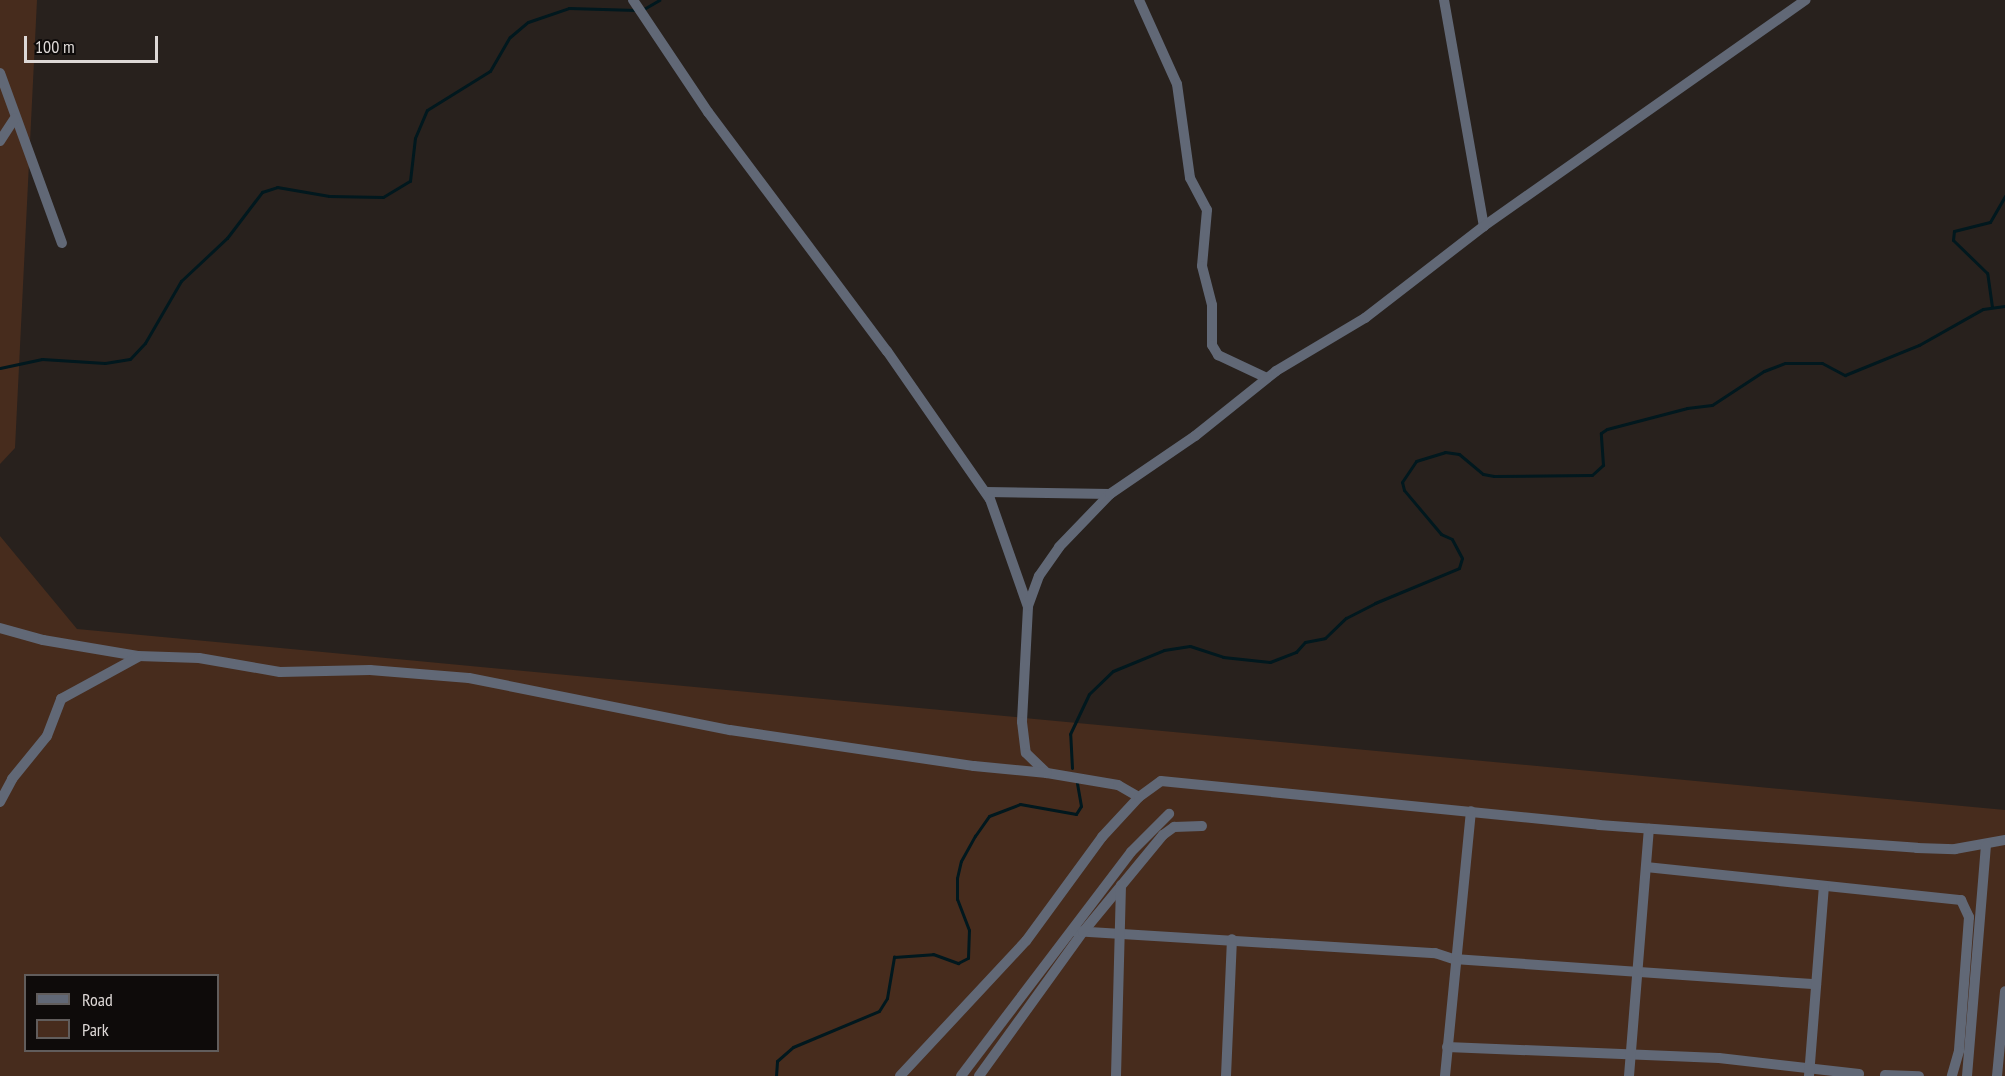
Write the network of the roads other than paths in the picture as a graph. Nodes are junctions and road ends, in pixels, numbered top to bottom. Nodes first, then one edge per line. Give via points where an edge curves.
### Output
1 (633, 0) edge
2 (1139, 0) edge
3 (1444, 0) edge
4 (1806, 0) edge
5 (0, 73) edge
6 (15, 118) junction
7 (0, 141) edge
8 (1484, 226) junction
9 (62, 243) dead end
10 (1267, 378) junction
11 (986, 492) junction
12 (1110, 494) junction
13 (1028, 606) junction
14 (0, 628) edge
15 (138, 656) junction
16 (1047, 773) junction
17 (1139, 797) junction
18 (0, 802) edge
19 (1471, 811) junction
20 (1169, 814) dead end
21 (1202, 826) dead end
22 (1648, 828) junction
23 (2005, 840) edge
24 (1986, 846) junction
25 (1646, 867) junction
26 (1121, 885) junction
27 (1824, 887) junction
28 (1078, 932) junction
29 (1122, 933) junction
30 (1232, 939) junction
31 (1454, 959) junction
32 (1638, 972) junction
33 (1816, 984) junction
34 (2005, 991) edge
35 (1446, 1047) junction
36 (1630, 1056) junction
37 (1809, 1071) edge
38 (1859, 1074) dead end
39 (1886, 1075) edge
40 (900, 1076) edge
41 (962, 1076) edge
42 (979, 1076) edge
43 (1116, 1076) edge
44 (1226, 1076) edge
45 (1445, 1076) edge
46 (1629, 1076) edge
47 (1919, 1076) edge
48 (1952, 1076) edge
49 (1967, 1076) edge
50 (1997, 1076) edge

1 - 11 street via 708,112 887,351
2 - 10 street via 1177,84 1190,178 1207,210 1202,266 1212,305 1212,345 1218,355
3 - 8 street
4 - 8 street
5 - 6 street
6 - 7 street
6 - 9 street
8 - 10 street via 1365,318
10 - 12 street via 1195,436
11 - 12 street
11 - 13 street
12 - 13 street via 1059,547 1039,576
13 - 16 street via 1023,743 1026,753
14 - 15 street via 43,640
15 - 16 street via 200,658 280,672 370,670 469,678 740,732
15 - 18 street via 61,699 47,736 12,779
16 - 17 street via 1118,786
17 - 19 street via 1155,783 1166,781
17 - 40 street via 1102,837 1026,941
19 - 22 street
19 - 31 street
20 - 28 street via 1131,852
21 - 26 street via 1174,827 1163,835
22 - 24 street via 1917,848
22 - 25 street
23 - 24 street
24 - 49 street
25 - 27 street
25 - 32 street
26 - 28 street
26 - 29 street
27 - 33 street
27 - 48 street via 1950,898 1960,900 1968,908 1960,1043
28 - 29 street
28 - 41 street
28 - 42 street
29 - 30 street
29 - 43 street
30 - 31 street via 1435,953
30 - 44 street
31 - 32 street
31 - 35 street
32 - 33 street
32 - 36 street
33 - 37 street
34 - 50 street
35 - 36 street
35 - 45 street
36 - 37 street via 1719,1058
36 - 46 street
37 - 38 street
39 - 47 street

